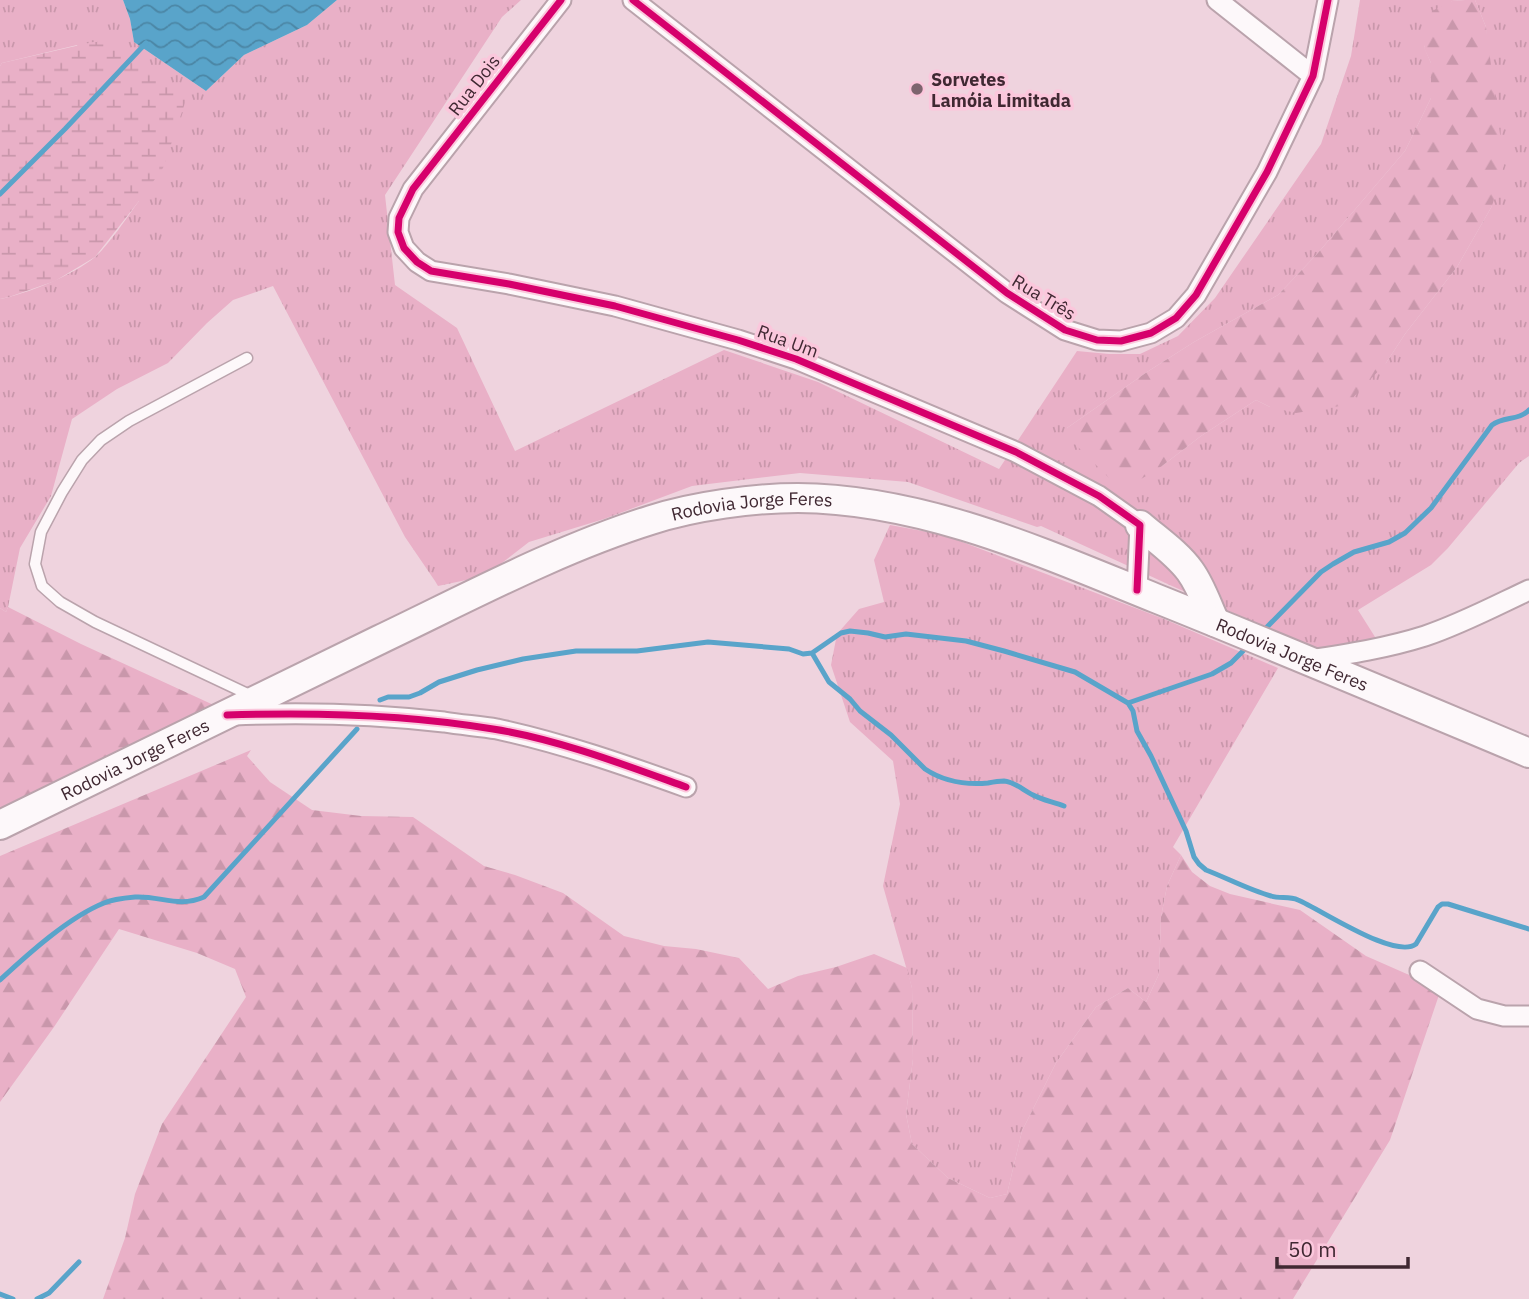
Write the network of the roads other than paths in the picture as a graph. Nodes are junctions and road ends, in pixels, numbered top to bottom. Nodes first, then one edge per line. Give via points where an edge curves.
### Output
1 (561, 0) edge
2 (633, 0) edge
3 (1217, 0) edge
4 (1328, 0) edge
5 (1313, 76) junction
6 (413, 189) joint
7 (247, 358) dead end
8 (1140, 525) junction
9 (1136, 590) junction
10 (1529, 590) edge
11 (1215, 622) junction
12 (1305, 660) junction
13 (258, 699) junction
14 (227, 715) junction
15 (1529, 753) edge
16 (687, 787) dead end
17 (0, 825) edge
18 (1420, 971) dead end
19 (1529, 1016) edge

1 - 6 street, Rua Dois
2 - 5 street, Rua Três via 1007,293 1065,330 1097,340 1121,341 1151,333 1176,318 1196,295 1267,172
3 - 5 street
4 - 5 street, Rua Três
6 - 8 street, Rua Um via 398,232 404,248 431,271 615,306 796,359 1016,452 1099,496
7 - 13 lane via 101,440 62,492 41,532 35,564 42,586 60,602
8 - 9 street
8 - 11 main road via 1189,570
9 - 11 main road, Rodovia Jorge Feres
9 - 13 main road, Rodovia Jorge Feres via 1011,542 902,509 797,498 722,504 655,519 587,543
10 - 12 street via 1427,635 1367,651
11 - 12 main road, Rodovia Jorge Feres
12 - 15 main road, Rodovia Jorge Feres
13 - 14 main road, Rodovia Jorge Feres
14 - 16 street via 382,715 494,729 548,741
14 - 17 main road, Rodovia Jorge Feres
18 - 19 street via 1477,1009

